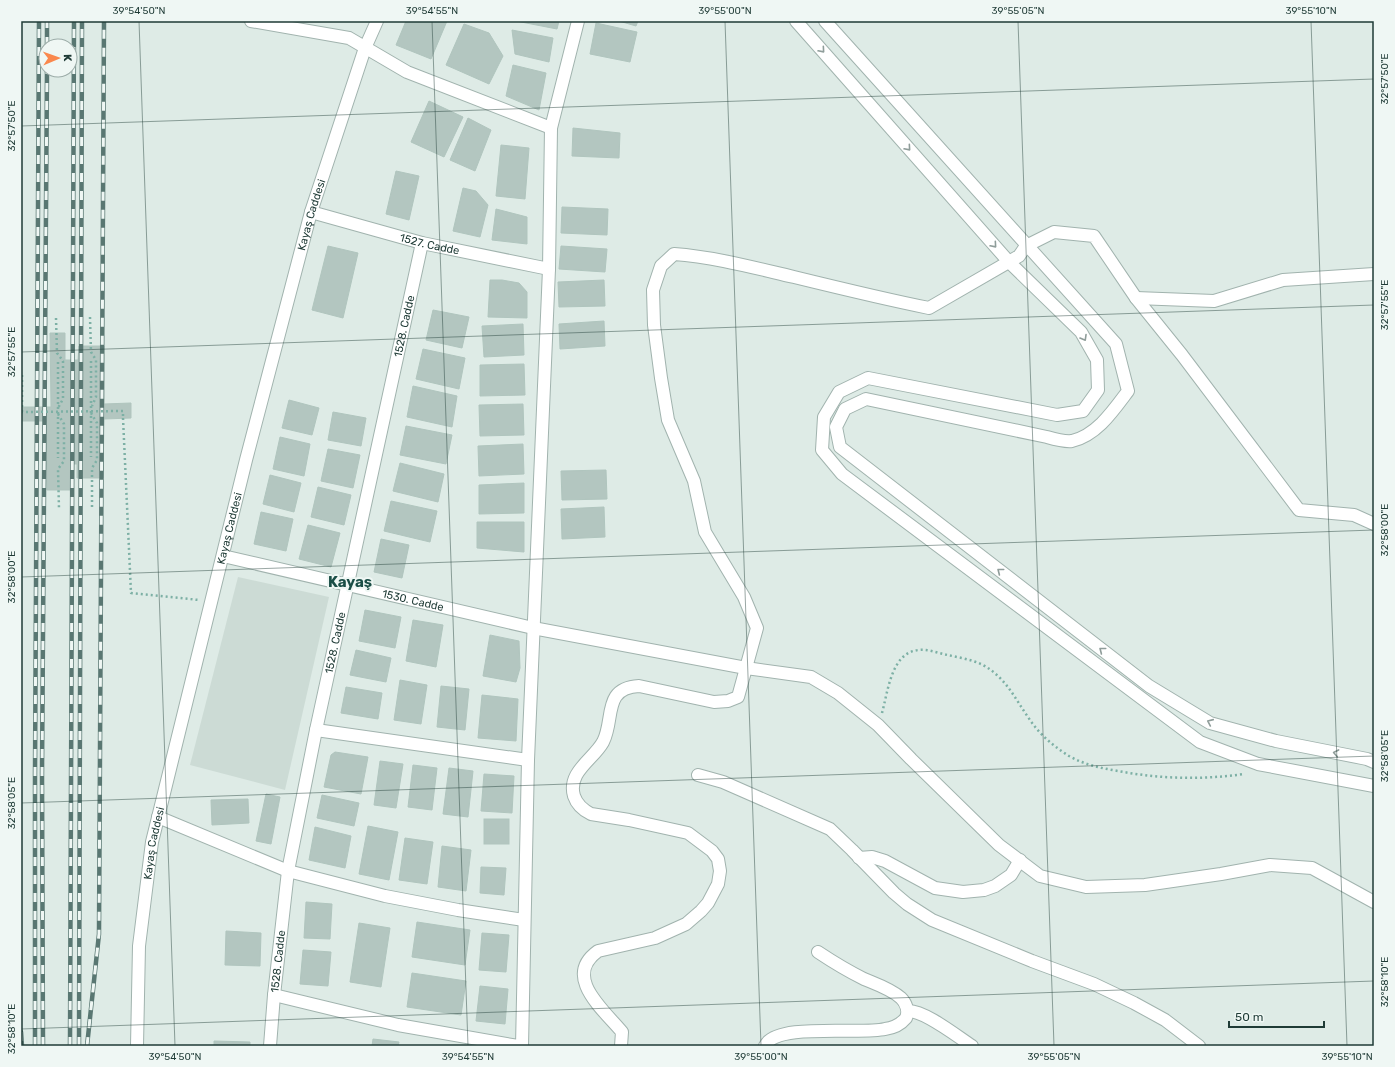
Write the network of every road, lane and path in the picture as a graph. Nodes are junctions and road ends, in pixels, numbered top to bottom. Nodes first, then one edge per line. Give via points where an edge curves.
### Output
1 (251, 21) edge
2 (377, 21) edge
3 (578, 21) edge
4 (796, 21) edge
5 (825, 21) edge
6 (365, 48) junction
7 (551, 128) junction
8 (311, 212) junction
9 (422, 243) junction
10 (1026, 246) junction
11 (1009, 262) junction
12 (549, 270) junction
13 (1374, 274) edge
14 (1136, 298) junction
15 (90, 317) dead end
16 (56, 318) dead end
17 (91, 361) dead end
18 (58, 362) dead end
19 (22, 374) edge
20 (91, 410) junction
21 (58, 411) junction
22 (21, 412) edge
23 (91, 457) dead end
24 (58, 458) dead end
25 (92, 508) dead end
26 (59, 509) dead end
27 (1374, 524) edge
28 (223, 556) junction
29 (348, 586) junction
30 (211, 602) junction
31 (533, 628) junction
32 (746, 668) junction
33 (878, 724) junction
34 (316, 730) junction
35 (528, 760) junction
36 (1374, 762) edge
37 (1244, 774) dead end
38 (698, 775) dead end
39 (1374, 786) edge
40 (158, 817) junction
41 (859, 858) junction
42 (1020, 860) junction
43 (288, 871) junction
44 (1374, 902) edge
45 (524, 920) junction
46 (818, 952) dead end
47 (274, 995) junction
48 (908, 1011) junction
49 (137, 1046) edge
50 (270, 1046) edge
51 (518, 1046) edge
52 (522, 1046) edge
53 (621, 1046) edge
54 (765, 1046) edge
55 (972, 1046) edge
56 (1199, 1046) edge

1 - 6 street via 349,38
2 - 6 street, Kayaş Caddesi
3 - 7 street
4 -> 11 street
5 - 10 street
6 - 7 street via 406,72
6 - 8 street, Kayaş Caddesi
7 - 12 street
8 - 9 street, 1527. Cadde
8 - 28 street, Kayaş Caddesi
9 - 12 street, 1527. Cadde
9 - 29 street, 1528. Cadde
10 - 11 street via 1019,256
10 - 14 street via 1054,232 1094,236
36 -> 10 street via 1210,724 1150,686 840,447 836,427 845,409 866,399 1071,441 1092,432 1109,416 1128,391 1116,344
11 - 32 street via 929,308 699,256 674,254 661,266 653,290 654,325 668,420 694,481 705,532 744,597 757,628
11 -> 39 street via 1081,332 1097,360 1098,390 1083,411 1057,416 868,378 839,392 824,417 822,450 842,474 1200,742 1258,764
12 - 31 street
13 - 14 street via 1283,280 1214,300
14 - 27 street via 1299,510 1354,515
15 - 20 path via 90,347 96,360 96,397
16 - 21 path via 57,353 63,360 63,398
17 - 20 path
18 - 21 path
19 - 22 path
20 - 21 path, bridge
20 - 23 path
20 - 25 path via 97,423 97,460 92,468
20 - 30 path, bridge via 123,411 132,593
21 - 22 path, bridge
21 - 24 path
21 - 26 path via 64,424 64,461 58,469
28 - 29 street, 1530. Cadde
28 - 30 street, Kayaş Caddesi
29 - 31 street, 1530. Cadde
29 - 34 street, 1528. Cadde
30 - 40 street, Kayaş Caddesi
31 - 32 street, 1530. Cadde
31 - 35 street
32 - 33 street, 1530. Cadde via 811,677 838,693
32 - 53 street via 738,697 721,702 639,686 622,691 612,703 606,737 575,777 575,799 586,811 688,833 712,850 720,864 720,878 714,894 694,918 677,929 655,938 598,951 587,964 584,977 587,990 622,1032
33 - 37 path via 899,660 908,653 924,650 975,662 992,671 1007,685 1028,718 1047,740 1081,762 1104,769 1159,778 1204,779
33 - 42 street, 1530. Cadde via 999,845
34 - 35 street
34 - 43 street, 1528. Cadde
35 - 45 street
38 - 41 street via 723,782 821,824 838,835
40 - 43 street
40 - 49 street, Kayaş Caddesi via 152,842 139,946
41 - 42 street via 872,857 885,861 935,888 963,892 974,892 995,886 1011,875
41 - 56 street via 894,893 921,914 1094,984 1165,1020
42 - 44 street, 1530. Cadde via 1040,876 1086,887 1145,885 1270,865 1312,868
43 - 45 street via 385,896
43 - 47 street, 1528. Cadde
45 - 52 street
46 - 48 street via 901,998
47 - 50 street, 1528. Cadde
47 - 51 street via 398,1025
48 - 54 street via 903,1021 883,1030 798,1032 771,1039
48 - 55 street via 915,1011 938,1023

